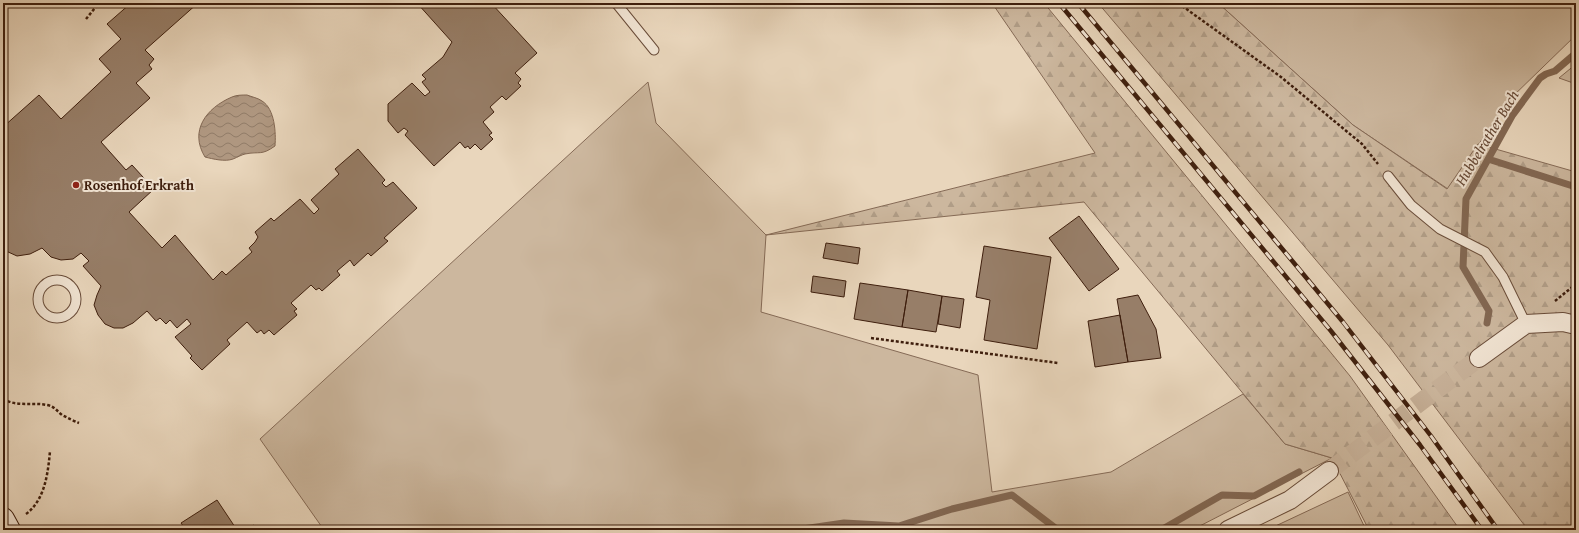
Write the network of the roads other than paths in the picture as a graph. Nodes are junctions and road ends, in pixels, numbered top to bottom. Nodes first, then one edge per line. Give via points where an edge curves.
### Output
1 (616, 3) edge
2 (654, 50) dead end
3 (1388, 176) road end
4 (38, 296) joint
5 (1526, 324) junction
6 (1576, 325) edge
7 (1479, 358) tunnel mouth
8 (1329, 471) tunnel mouth
9 (1228, 530) edge

1 - 2 lane
3 - 5 lane via 1411,205 1440,229 1485,252 1503,277
4 - 4 lane via 42,287 50,281 60,280 69,284 75,292 76,302 73,311 64,317 54,318 45,314
5 - 6 street via 1563,322
5 - 7 street
8 - 9 street via 1290,500

